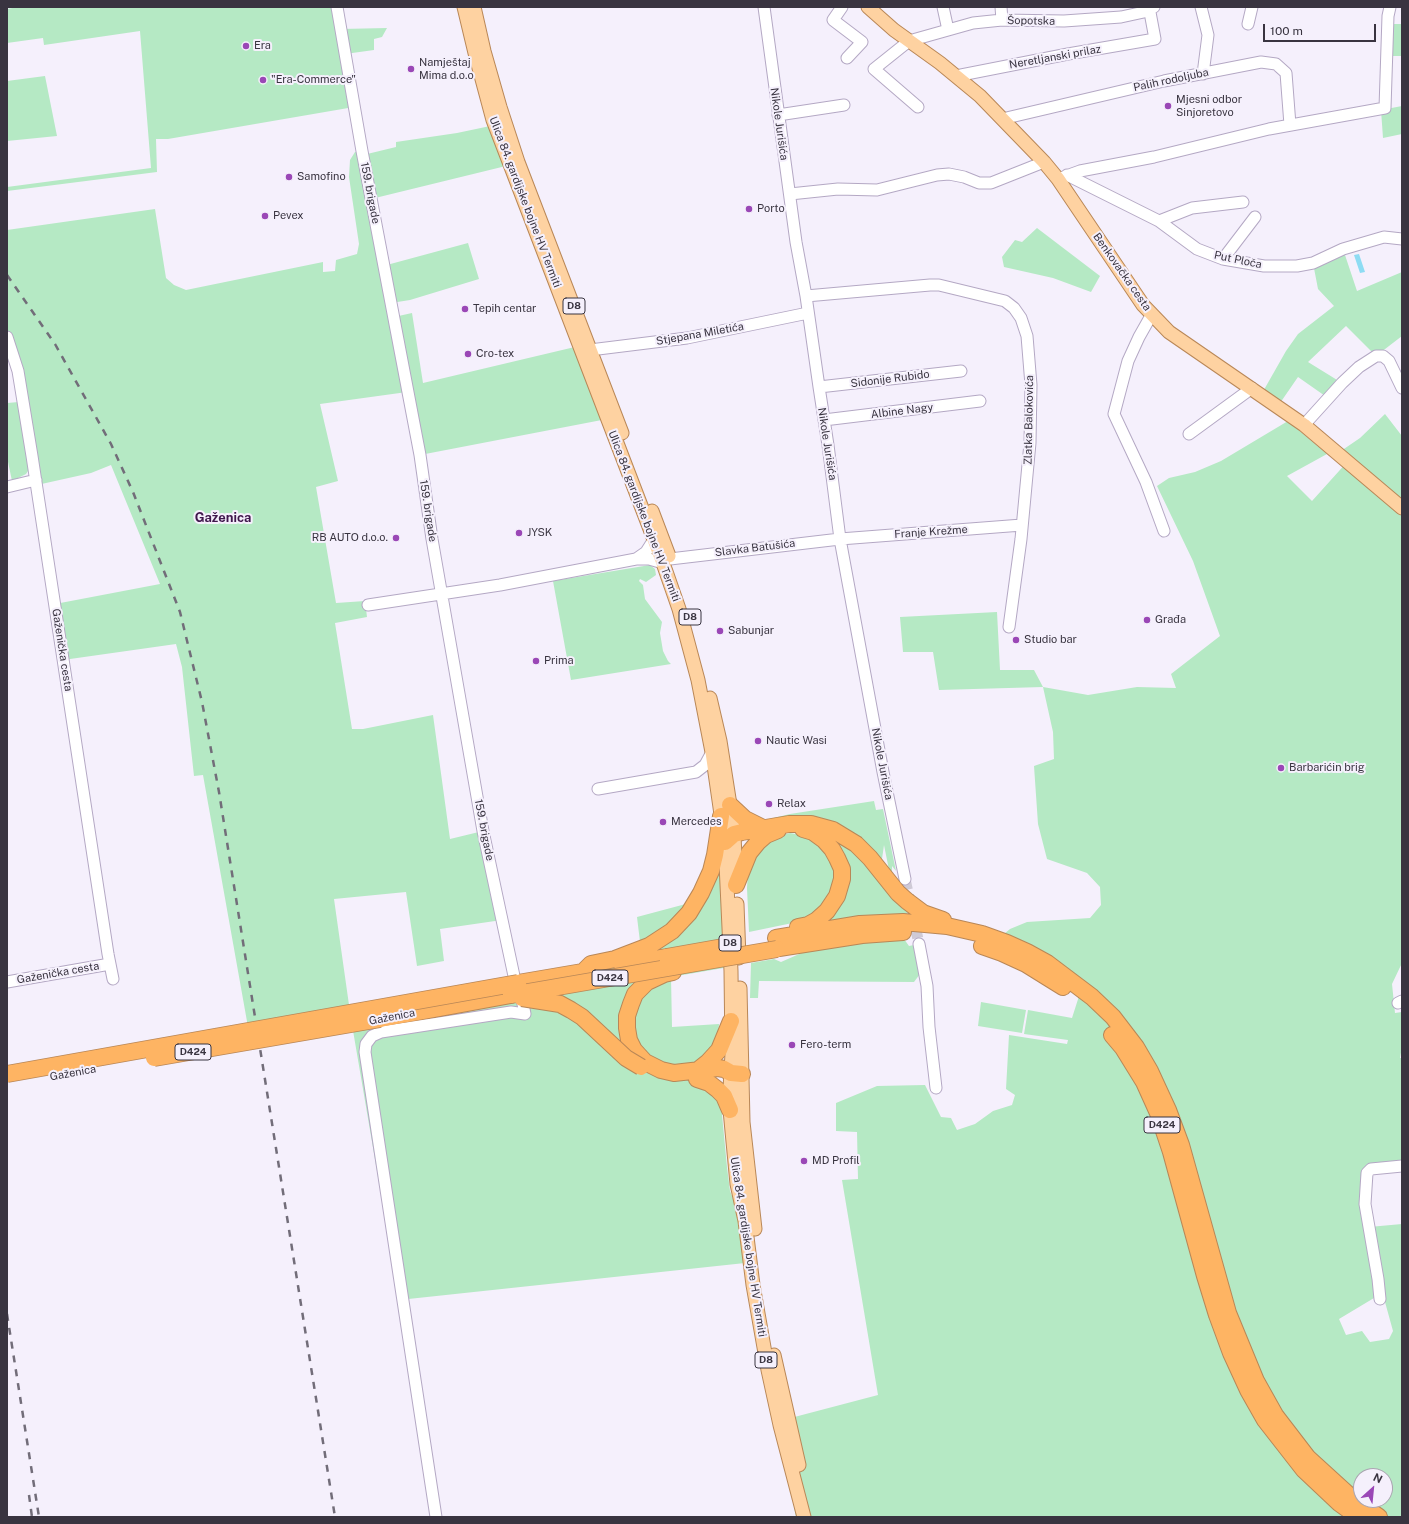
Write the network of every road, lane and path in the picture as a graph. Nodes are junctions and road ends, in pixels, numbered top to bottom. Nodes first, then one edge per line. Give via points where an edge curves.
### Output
1 (337, 7) edge
2 (464, 7) edge
3 (474, 7) edge
4 (764, 7) edge
5 (842, 7) edge
6 (868, 7) edge
7 (943, 7) edge
8 (1001, 7) edge
9 (1201, 7) edge
10 (1252, 7) edge
11 (1390, 7) edge
12 (1151, 8) edge
13 (1002, 20) junction
14 (1248, 24) dead end
15 (948, 30) junction
16 (909, 41) junction
17 (847, 58) dead end
18 (1203, 74) junction
19 (956, 76) junction
20 (844, 104) dead end
21 (918, 107) dead end
22 (778, 115) junction
23 (1002, 119) junction
24 (1290, 125) junction
25 (1044, 162) junction
26 (1062, 177) junction
27 (790, 194) junction
28 (1243, 202) dead end
29 (1255, 217) dead end
30 (1159, 221) junction
31 (1402, 239) edge
32 (1223, 259) junction
33 (806, 296) junction
34 (808, 313) junction
35 (1152, 314) junction
36 (7, 337) edge
37 (590, 350) junction
38 (961, 371) dead end
39 (819, 387) junction
40 (1252, 388) junction
41 (1402, 388) edge
42 (980, 401) dead end
43 (824, 420) junction
44 (1304, 425) junction
45 (1189, 434) dead end
46 (36, 480) junction
47 (7, 487) edge
48 (1402, 508) edge
49 (1022, 525) junction
50 (1164, 531) dead end
51 (840, 539) junction
52 (653, 541) junction
53 (636, 559) junction
54 (666, 561) junction
55 (442, 593) junction
56 (368, 605) dead end
57 (1009, 627) dead end
58 (712, 752) junction
59 (696, 772) junction
60 (716, 782) junction
61 (598, 789) dead end
62 (725, 811) junction
63 (763, 828) junction
64 (729, 838) junction
65 (905, 879) tunnel mouth
66 (736, 886) junction
67 (957, 927) junction
68 (777, 943) junction
69 (919, 944) tunnel mouth
70 (708, 961) junction
71 (110, 964) junction
72 (583, 972) junction
73 (113, 979) dead end
74 (7, 982) edge
75 (511, 995) junction
76 (731, 1021) junction
77 (643, 1065) junction
78 (7, 1074) edge
79 (697, 1074) junction
80 (737, 1074) junction
81 (7, 1084) edge
82 (936, 1088) dead end
83 (730, 1110) junction
84 (1402, 1166) edge
85 (1380, 1300) dead end
86 (436, 1517) edge
87 (804, 1517) edge
88 (813, 1517) edge
89 (1359, 1517) edge
90 (1379, 1517) edge

1 - 55 street, 159. brigade via 420,455
2 - 52 main road, Ulica 84. gardijske bojne HV Termiti / D8 via 493,120
3 - 37 main road, Ulica 84. gardijske bojne HV Termiti / D8 via 486,58 518,162
4 - 22 street, Nikole Jurišića
5 - 17 street via 833,20 862,42
6 - 16 main road, Benkovačka cesta
7 - 15 street
8 - 13 street
9 - 18 street via 1208,35
10 - 14 street
11 - 24 street via 1385,108
12 - 13 street, Šopotska via 1121,17
12 - 19 street, Neretljanski prilaz via 1155,39
13 - 15 street, Šopotska via 973,23
15 - 16 street, Šopotska
16 - 19 main road, Benkovačka cesta
16 - 21 street via 874,69
18 - 23 street, Palih rodoljuba
18 - 24 street, Palih rodoljuba via 1261,62 1276,64 1286,73
19 - 23 main road, Benkovačka cesta
20 - 22 street
22 - 27 street, Nikole Jurišića
23 - 25 main road, Benkovačka cesta
24 - 26 street
25 - 26 main road, Benkovačka cesta
25 - 27 street via 991,183 979,183 949,174 876,190 838,189
26 - 30 street, Put Ploča
26 - 35 main road, Benkovačka cesta via 1143,305
27 - 33 street, Nikole Jurišića
28 - 30 street via 1192,208
29 - 32 street
30 - 32 street, Put Ploča via 1197,249
31 - 32 street, Put Ploča via 1384,237 1297,266 1264,266
33 - 34 street, Nikole Jurišića
33 - 49 street, Zlatka Balokovića via 930,284 1005,301 1014,308 1021,318 1027,336 1031,385 1030,443
34 - 37 street, Stjepana Miletića via 687,338
34 - 39 street, Nikole Jurišića
35 - 40 main road, Benkovačka cesta via 1169,332
35 - 50 street via 1128,361 1114,414 1146,482
36 - 46 street, Gaženička cesta via 18,372
37 - 54 main road, Ulica 84. gardijske bojne HV Termiti / D8
38 - 39 street, Sidonije Rubido
39 - 43 street, Nikole Jurišića
40 - 44 main road, Benkovačka cesta
40 - 45 street
41 - 44 street via 1389,361 1383,356 1376,356 1342,383
42 - 43 street, Albine Nagy
43 - 51 street, Nikole Jurišića
44 - 48 main road, Benkovačka cesta
46 - 47 street
46 - 71 street, Gaženička cesta
49 - 51 street, Franje Krežme
49 - 57 street, Zlatka Balokovića
51 - 54 street, Slavka Batušića
51 - 65 street, Nikole Jurišića
52 - 53 street via 646,552
52 - 54 main road, Ulica 84. gardijske bojne HV Termiti / D8
53 - 54 street, Slavka Batušića
53 - 55 street, Slavka Batušića
54 - 58 main road, Ulica 84. gardijske bojne HV Termiti / D8 via 698,680
54 - 62 main road, Ulica 84. gardijske bojne HV Termiti / D8 via 686,606 703,666 720,741
55 - 56 street, Slavka Batušića
55 - 86 street, 159. brigade via 486,848 514,976 525,1014 511,1012 381,1032 372,1036 366,1044 365,1052
58 - 59 street via 705,765
58 - 60 main road, Ulica 84. gardijske bojne HV Termiti / D8
59 - 60 street
59 - 61 street
60 - 62 main road, Ulica 84. gardijske bojne HV Termiti / D8
62 - 63 highway
62 - 64 main road, Ulica 84. gardijske bojne HV Termiti / D8
62 - 72 highway via 711,870 689,913 672,931 649,946 615,959 591,964
63 - 64 highway
63 - 67 highway via 811,824 840,833 870,858 907,901 923,912
64 - 66 main road, Ulica 84. gardijske bojne HV Termiti / D8
64 - 76 main road, Ulica 84. gardijske bojne HV Termiti / D8
66 - 68 highway via 749,853 758,842 775,831 800,828 813,832 832,849 842,868 842,879 834,903 828,911 808,925 783,931
66 - 80 main road, Ulica 84. gardijske bojne HV Termiti / D8 via 739,934
67 - 68 highway, D424 via 903,922 860,924
67 - 90 highway, D424 via 1007,943 1047,963 1092,997 1113,1017 1136,1048 1150,1071 1176,1131 1228,1314 1256,1381 1275,1415 1308,1458 1353,1499
68 - 70 highway, Gaženica / D424, bridge
68 - 72 highway, Gaženica / D424, bridge
68 - 89 highway, D424 via 908,932 941,935 966,940 1002,953 1046,975 1080,1000 1105,1025 1122,1048 1144,1082 1158,1113 1217,1315 1248,1390 1265,1420 1304,1470
69 - 82 street via 927,986
70 - 75 highway, Gaženica / D424, bridge
70 - 77 highway via 701,966 653,978 636,994 627,1016 627,1028 629,1040
71 - 73 street, Gaženička cesta
71 - 74 street, Gaženička cesta
72 - 78 highway, Gaženica / D424, bridge
75 - 77 highway, bridge via 560,1004 582,1017 626,1058
75 - 81 highway, Gaženica / D424, bridge
76 - 79 highway via 718,1051
76 - 80 main road, Ulica 84. gardijske bojne HV Termiti / D8 via 732,1053
77 - 79 highway via 658,1074 676,1079
79 - 80 highway via 718,1068
79 - 83 highway via 724,1096
80 - 83 main road, Ulica 84. gardijske bojne HV Termiti / D8
80 - 88 main road, Ulica 84. gardijske bojne HV Termiti / D8 via 762,1284 778,1373
83 - 87 main road, Ulica 84. gardijske bojne HV Termiti / D8 via 736,1184 745,1221 762,1335 780,1425
84 - 85 street via 1375,1168 1367,1173 1365,1204

